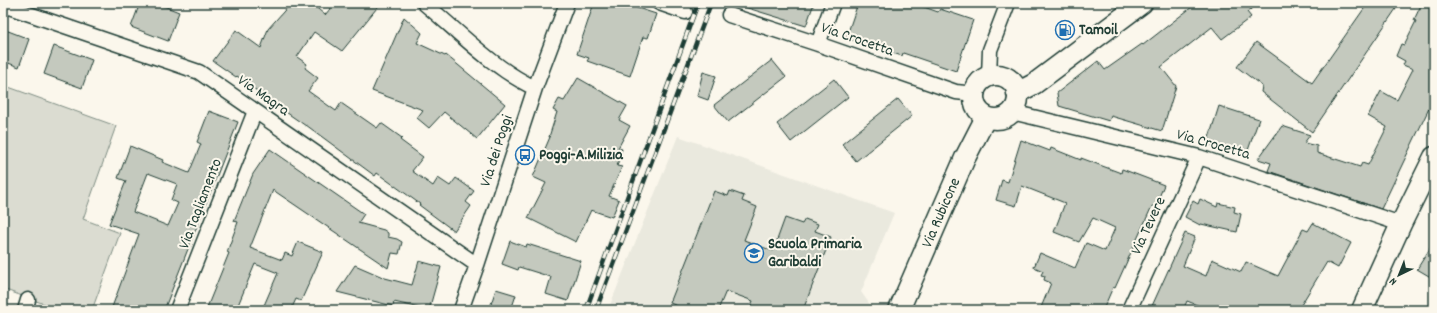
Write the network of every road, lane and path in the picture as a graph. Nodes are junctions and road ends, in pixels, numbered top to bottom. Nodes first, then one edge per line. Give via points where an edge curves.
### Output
1 (424, 3) edge
2 (568, 3) edge
3 (658, 3) edge
4 (833, 3) edge
5 (1008, 3) edge
6 (1142, 3) edge
7 (3, 5) edge
8 (684, 12) dead end
9 (729, 15) dead end
10 (818, 44) junction
11 (989, 76) junction
12 (535, 88) junction
13 (974, 94) junction
14 (1015, 102) junction
15 (255, 111) junction
16 (986, 117) junction
17 (1200, 157) junction
18 (1434, 157) edge
19 (1401, 224) junction
20 (477, 265) junction
21 (178, 310) edge
22 (461, 310) edge
23 (899, 310) edge
24 (1129, 310) edge
25 (1362, 310) edge

1 - 12 street via 494,63
2 - 12 street, Via dei Poggi
3 - 8 street
4 - 10 street
5 - 11 street via 990,50
6 - 14 street via 1034,84
7 - 15 street, Via Magra via 199,72
9 - 10 street, Via Crocetta
10 - 13 street, Via Crocetta via 956,92
11 - 13 street via 979,83
11 - 14 street via 1004,76 1010,80 1015,86
12 - 20 street, Via dei Poggi
13 - 16 street via 977,107
14 - 16 street via 1006,116 1000,119
14 - 17 street, Via Crocetta
15 - 20 street, Via Magra
15 - 21 street, Via Tagliamento
16 - 23 street, Via Rubicone via 964,158
17 - 19 street, Via Crocetta
17 - 24 street, Via Tevere
18 - 19 street
19 - 25 street
20 - 22 street, Via dei Poggi

